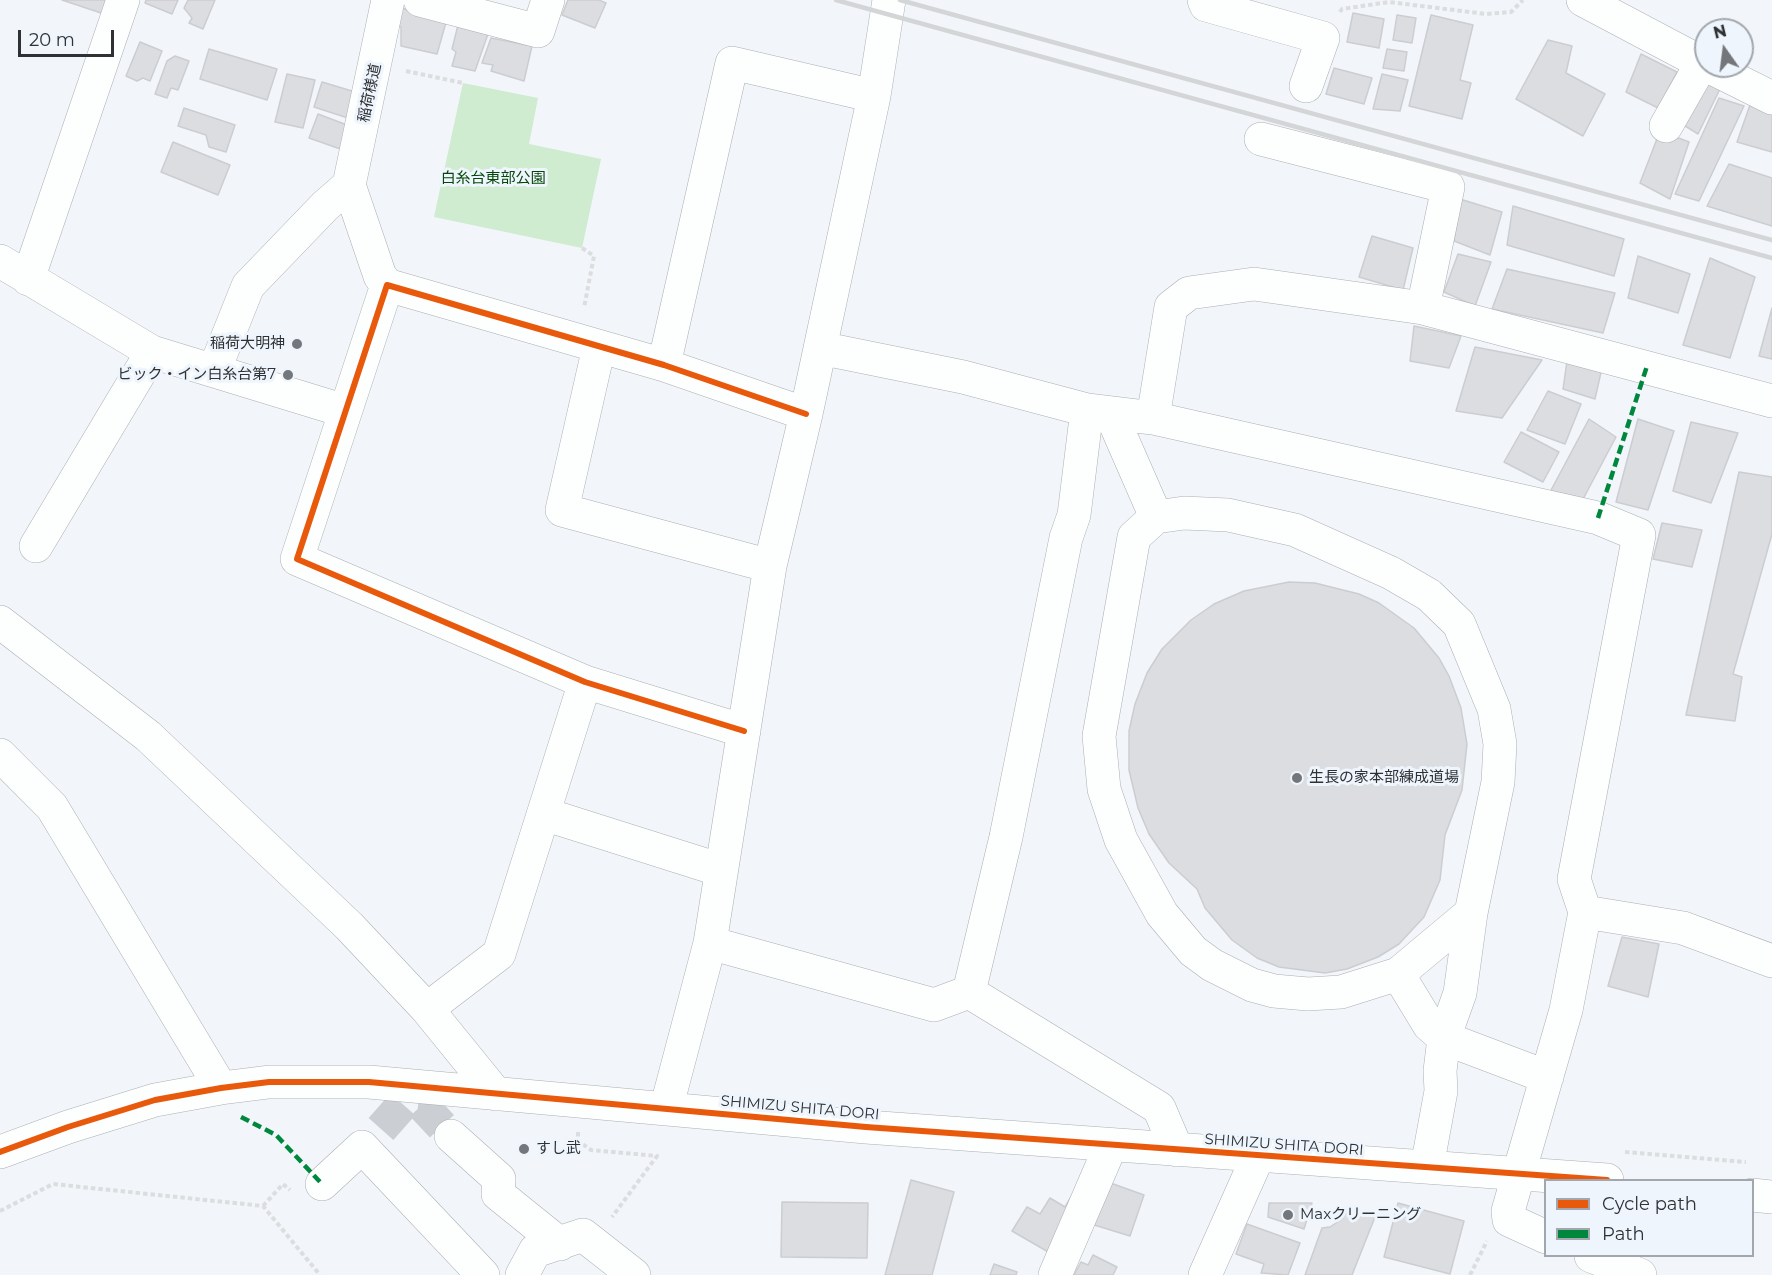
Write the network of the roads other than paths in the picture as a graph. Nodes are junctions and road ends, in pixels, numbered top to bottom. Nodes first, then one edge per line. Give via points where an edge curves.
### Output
1 (123, 0) edge
2 (388, 0) edge
3 (420, 0) edge
4 (548, 0) edge
5 (889, 0) edge
6 (1204, 0) edge
7 (1583, 0) edge
8 (1694, 59) edge
9 (1697, 78) edge
10 (1731, 78) edge
11 (1306, 86) dead end
12 (874, 96) junction
13 (1772, 98) edge
14 (1666, 126) dead end
15 (1261, 139) dead end
16 (349, 185) junction
17 (0, 261) edge
18 (28, 279) junction
19 (387, 285) junction
20 (1423, 308) junction
21 (588, 344) junction
22 (820, 348) junction
23 (152, 352) junction
24 (664, 365) junction
25 (214, 371) junction
26 (1772, 401) edge
27 (345, 411) junction
28 (1099, 412) junction
29 (806, 414) junction
30 (1153, 418) junction
31 (1156, 517) junction
32 (36, 546) dead end
33 (770, 566) junction
34 (0, 622) edge
35 (585, 682) junction
36 (744, 731) junction
37 (0, 755) edge
38 (544, 814) junction
39 (721, 870) junction
40 (1586, 912) junction
41 (1471, 913) junction
42 (710, 943) junction
43 (1772, 961) edge
44 (1398, 974) junction
45 (969, 992) junction
46 (427, 1009) junction
47 (1444, 1038) junction
48 (1547, 1077) junction
49 (221, 1088) junction
50 (496, 1094) junction
51 (666, 1108) junction
52 (451, 1136) tunnel mouth
53 (1111, 1145) junction
54 (1178, 1149) junction
55 (0, 1152) edge
56 (1258, 1154) junction
57 (1427, 1167) junction
58 (1520, 1172) junction
59 (1596, 1179) edge
60 (322, 1184) dead end
61 (1754, 1195) edge
62 (1772, 1197) edge
63 (1544, 1237) edge
64 (560, 1244) junction
65 (1594, 1257) edge
66 (483, 1275) edge
67 (522, 1275) edge
68 (633, 1275) edge
69 (1055, 1275) edge
70 (1205, 1275) edge
71 (1640, 1275) edge

1 - 18 street
2 - 16 street, 稲荷様道
3 - 4 street via 538,31
5 - 12 street
6 - 11 street via 1206,5 1323,38
7 - 8 street
9 - 14 street
10 - 13 street
12 - 22 street
12 - 24 street via 732,63
15 - 20 street via 1448,187
16 - 19 street via 380,276
16 - 25 street via 248,286
17 - 18 street
18 - 23 street
19 - 21 street
19 - 27 street
20 - 26 street
20 - 30 street via 1254,284 1189,293 1171,307
21 - 24 street
21 - 33 street via 562,510
22 - 28 street via 963,376
22 - 29 street
23 - 25 street
23 - 32 street
24 - 29 street
25 - 27 street
27 - 35 street via 297,559
28 - 30 street
28 - 31 street
28 - 45 street via 1066,538 1006,837
29 - 33 street
30 - 40 street via 1598,518 1639,535 1574,879
31 - 41 street via 1184,513 1228,515 1294,530 1391,573 1429,596 1459,624 1490,699 1500,744 1498,782
31 - 44 street via 1134,537 1099,736 1104,789 1121,840 1162,914 1177,933 1193,951 1233,976 1274,991 1308,994 1341,992
33 - 36 street
34 - 46 street via 148,736 349,926
35 - 36 street
35 - 38 street
36 - 39 street
37 - 49 street via 52,807
38 - 39 street
38 - 46 street via 499,954
39 - 42 street
40 - 43 street via 1683,928
40 - 48 street via 1566,1010
41 - 44 street
41 - 47 street via 1460,993
42 - 45 street via 934,1005
42 - 51 street
44 - 47 street via 1429,1025
45 - 54 street via 1159,1108
46 - 50 street
47 - 48 street
47 - 57 street via 1441,1091
48 - 58 street
49 - 50 street, SHIMIZU SHITA DORI via 269,1082 369,1082
49 - 55 street, SHIMIZU SHITA DORI via 155,1100
50 - 51 street, SHIMIZU SHITA DORI
51 - 53 street, SHIMIZU SHITA DORI
52 - 64 street via 499,1179 498,1194
53 - 54 street, SHIMIZU SHITA DORI
53 - 69 street
54 - 56 street, SHIMIZU SHITA DORI
56 - 57 street, SHIMIZU SHITA DORI
56 - 70 street
57 - 58 street, SHIMIZU SHITA DORI
58 - 59 street, SHIMIZU SHITA DORI
58 - 63 street via 1509,1220
60 - 66 street via 371,1138
61 - 62 street
64 - 67 street via 535,1251
64 - 68 street via 583,1235
65 - 71 street

